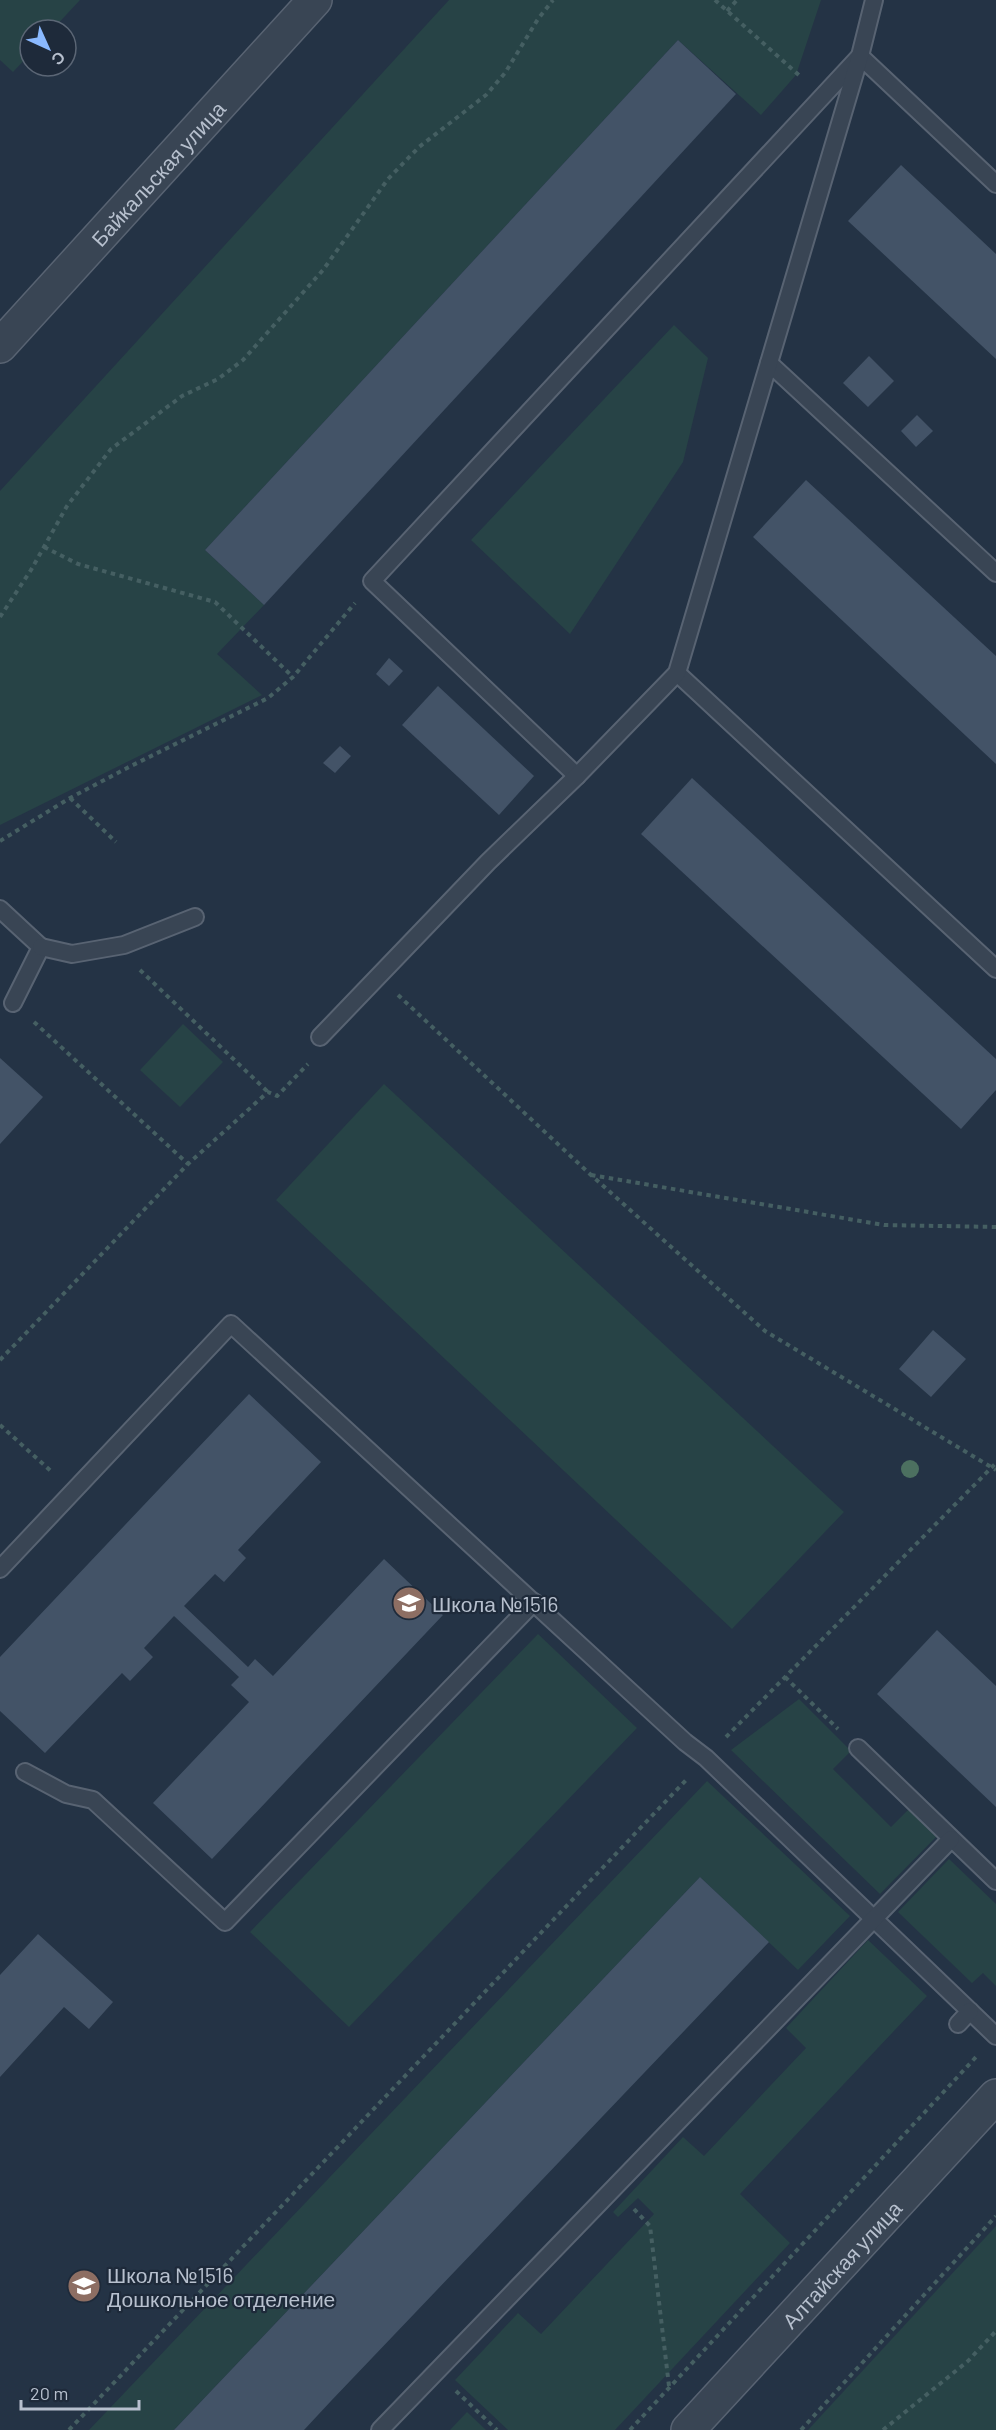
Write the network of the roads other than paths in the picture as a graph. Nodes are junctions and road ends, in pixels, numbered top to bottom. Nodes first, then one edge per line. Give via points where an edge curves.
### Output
1 (315, 0) edge
2 (874, 0) edge
3 (860, 56) junction
4 (996, 184) edge
5 (0, 346) edge
6 (769, 363) junction
7 (996, 573) edge
8 (677, 673) junction
9 (578, 776) junction
10 (0, 909) edge
11 (195, 917) dead end
12 (41, 947) junction
13 (996, 969) edge
14 (13, 1003) road end
15 (320, 1037) dead end
16 (0, 1569) edge
17 (534, 1602) junction
18 (858, 1748) road end
19 (25, 1772) dead end
20 (951, 1839) junction
21 (996, 1881) edge
22 (873, 1918) junction
23 (970, 2011) junction
24 (958, 2024) dead end
25 (996, 2036) edge
26 (996, 2096) edge
27 (380, 2430) edge
28 (687, 2430) edge

1 - 5 street, Байкальская улица
2 - 3 lane
3 - 4 lane
3 - 6 lane
3 - 9 lane via 372,581
6 - 7 lane
6 - 8 lane
8 - 9 lane
8 - 13 lane
9 - 15 lane via 488,862
10 - 12 lane
11 - 12 lane via 124,945 72,954
12 - 14 lane
16 - 17 lane via 231,1324
17 - 19 lane via 225,1922 93,1800 66,1794
17 - 22 lane via 706,1758
18 - 20 lane
20 - 21 lane
20 - 22 lane
22 - 23 lane
22 - 27 lane
23 - 24 lane
23 - 25 lane
26 - 28 street, Алтайская улица

